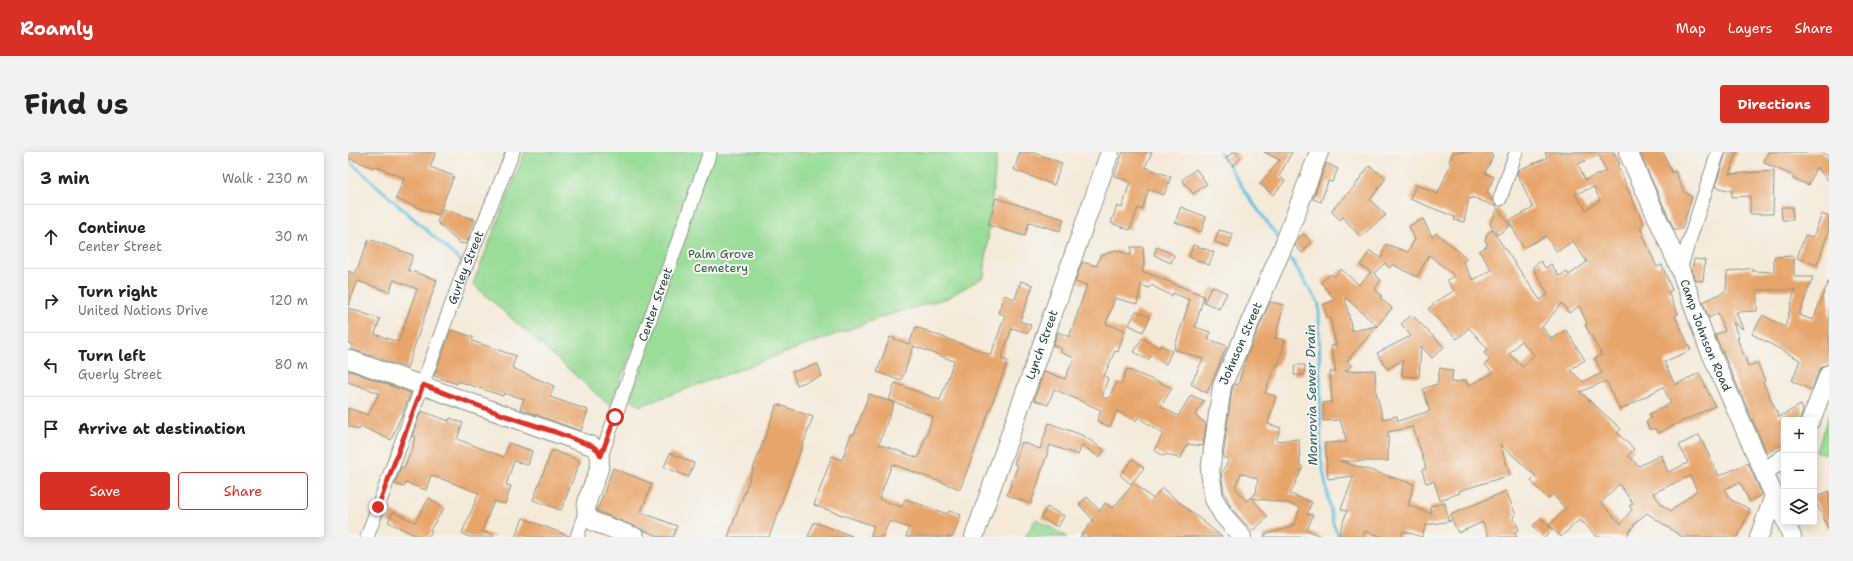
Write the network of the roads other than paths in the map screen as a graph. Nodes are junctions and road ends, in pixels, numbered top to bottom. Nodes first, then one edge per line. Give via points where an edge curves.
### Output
1 (513, 152) edge
2 (710, 152) edge
3 (1110, 152) edge
4 (1320, 152) edge
5 (1516, 152) edge
6 (1628, 152) edge
7 (1718, 152) edge
8 (1500, 199) dead end
9 (1680, 269) junction
10 (348, 359) edge
11 (1829, 374) edge
12 (423, 385) junction
13 (1812, 417) edge
14 (601, 456) junction
15 (1781, 460) edge
16 (1764, 472) junction
17 (1774, 496) junction
18 (586, 510) junction
19 (1781, 511) edge
20 (1787, 525) edge
21 (367, 537) edge
22 (577, 537) edge
23 (635, 537) edge
24 (974, 537) edge
25 (1242, 537) edge
26 (1759, 537) edge
27 (1792, 537) edge

1 - 12 street, Gurley Street via 463,273
2 - 14 street, Center Street
3 - 24 street, Lynch Street
4 - 25 street, Johnson Street via 1283,247 1222,386 1210,471 1214,499 1223,515
5 - 8 street
6 - 9 street, Camp Johnson Road
7 - 9 street
9 - 16 street, Camp Johnson Road via 1707,344
10 - 12 street
11 - 13 street
12 - 14 street via 592,446
12 - 21 street, Gurley Street
14 - 18 street
15 - 16 street
16 - 17 street, Camp Johnson Road
17 - 19 street, Camp Johnson Road
17 - 26 street
18 - 22 street
18 - 23 street via 587,516 594,522
20 - 27 street

